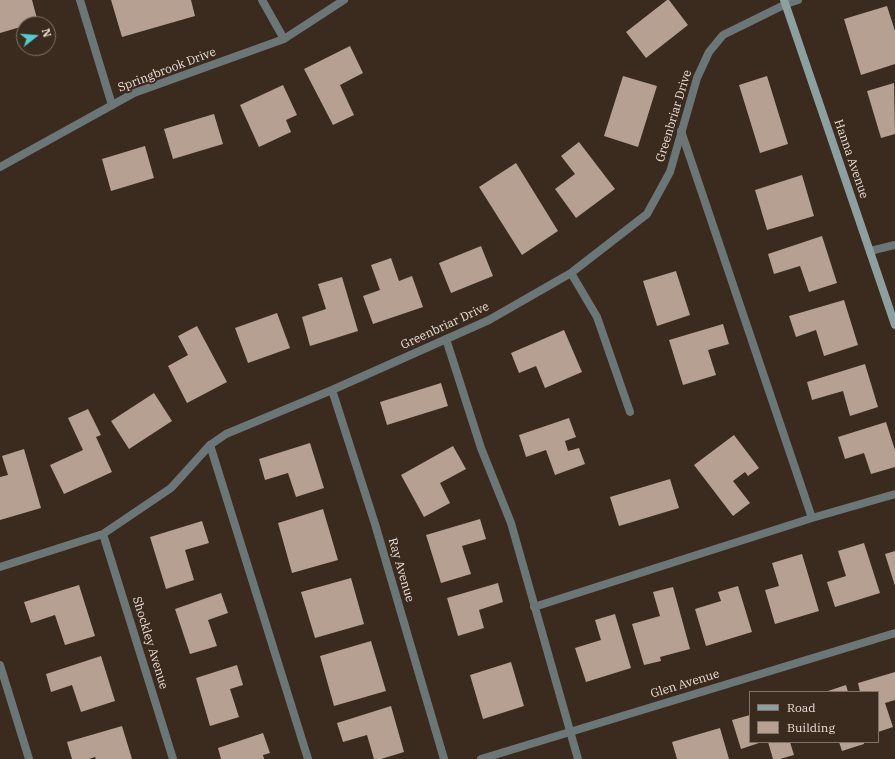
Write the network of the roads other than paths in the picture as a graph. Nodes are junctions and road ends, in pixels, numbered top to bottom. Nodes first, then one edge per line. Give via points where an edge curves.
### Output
1 (80, 0) edge
2 (262, 0) edge
3 (344, 0) edge
4 (798, 0) edge
5 (785, 2) edge
6 (284, 39) junction
7 (112, 105) junction
8 (681, 131) junction
9 (0, 167) edge
10 (895, 245) edge
11 (870, 251) junction
12 (571, 273) junction
13 (895, 326) edge
14 (446, 339) junction
15 (332, 390) junction
16 (630, 412) dead end
17 (210, 445) junction
18 (895, 494) edge
19 (812, 518) junction
20 (103, 534) junction
21 (0, 567) edge
22 (534, 606) junction
23 (895, 633) edge
24 (0, 665) edge
25 (569, 732) junction
26 (29, 759) edge
27 (173, 759) edge
28 (308, 759) edge
29 (444, 759) edge
30 (481, 759) edge
31 (578, 759) edge

1 - 7 street
2 - 6 street
3 - 6 street, Springbrook Drive
4 - 5 street, Greenbriar Drive
5 - 8 street, Greenbriar Drive via 723,35 709,52 697,78
5 - 11 street, Hanna Avenue
6 - 7 street, Springbrook Drive via 134,93
7 - 9 street, Springbrook Drive
8 - 12 street, Greenbriar Drive via 670,172 647,214
8 - 19 street
10 - 11 street
11 - 13 street, Hanna Avenue
12 - 14 street, Greenbriar Drive via 490,320
12 - 16 street via 597,317
14 - 15 street, Greenbriar Drive
14 - 22 street via 481,448 510,523
15 - 17 street, Greenbriar Drive via 226,434
15 - 29 street, Ray Avenue
17 - 20 street, Greenbriar Drive via 171,488
17 - 28 street
18 - 19 street
19 - 22 street
20 - 21 street, Greenbriar Drive
20 - 27 street, Shockley Avenue
22 - 25 street
23 - 25 street, Glen Avenue
24 - 26 street
25 - 30 street, Glen Avenue
25 - 31 street

